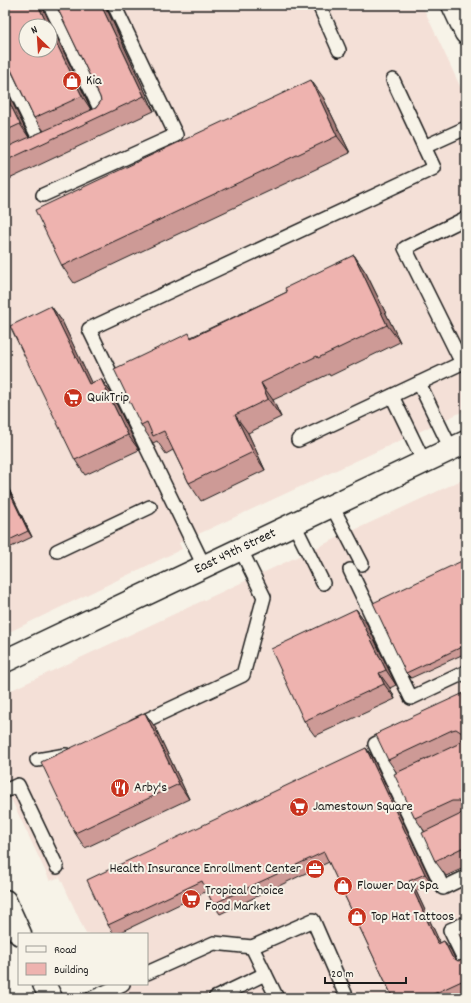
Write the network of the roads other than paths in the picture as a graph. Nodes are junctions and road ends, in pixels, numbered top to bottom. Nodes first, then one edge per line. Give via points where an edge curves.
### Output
1 (50, 5) edge
2 (114, 5) edge
3 (319, 5) edge
4 (453, 5) edge
5 (466, 33) edge
6 (339, 50) dead end
7 (5, 69) edge
8 (393, 80) dead end
9 (89, 121) edge
10 (466, 128) edge
11 (54, 137) edge
12 (41, 143) junction
13 (424, 147) junction
14 (26, 150) edge
15 (43, 195) dead end
16 (466, 218) edge
17 (464, 362) edge
18 (419, 383) junction
19 (392, 396) junction
20 (298, 440) dead end
21 (458, 446) edge
22 (424, 462) junction
23 (332, 506) junction
24 (150, 507) dead end
25 (294, 524) junction
26 (241, 550) junction
27 (57, 551) dead end
28 (204, 566) junction
29 (323, 582) dead end
30 (5, 661) edge
31 (466, 672) edge
32 (403, 730) edge
33 (122, 732) edge
34 (79, 751) edge
35 (37, 760) dead end
36 (409, 780) edge
37 (395, 786) junction
38 (5, 791) edge
39 (435, 839) edge
40 (423, 845) junction
41 (56, 868) dead end
42 (466, 877) edge
43 (5, 901) edge
44 (466, 923) edge
45 (20, 933) edge
46 (252, 947) junction
47 (466, 963) edge
48 (148, 973) edge
49 (265, 974) junction
50 (44, 985) edge
51 (122, 989) edge
52 (51, 998) edge
53 (92, 998) edge
54 (215, 998) edge
55 (276, 998) edge
56 (347, 998) edge

1 - 9 lane via 103,114
2 - 15 lane via 176,135
3 - 6 lane
4 - 5 street
7 - 12 lane
8 - 13 lane
10 - 13 lane
11 - 12 lane
12 - 14 lane
13 - 28 lane via 434,168 90,329
16 - 17 lane via 405,248
17 - 18 lane
18 - 19 lane
18 - 21 lane
19 - 20 lane
19 - 22 lane
21 - 22 street, East 49th Street
22 - 23 street, East 49th Street
23 - 25 street, East 49th Street
23 - 31 lane via 411,698
24 - 27 lane
25 - 26 street, East 49th Street
25 - 29 lane
26 - 28 street, East 49th Street
26 - 33 lane via 264,597 243,675
28 - 30 street, East 49th Street
32 - 37 lane via 375,744
34 - 35 lane
36 - 37 lane
37 - 40 lane
38 - 41 lane via 18,785
39 - 40 lane
40 - 42 lane via 443,888
43 - 45 street
44 - 47 lane via 450,930
46 - 48 lane via 214,943
46 - 49 lane
46 - 56 lane via 313,920
49 - 54 lane
49 - 55 lane
50 - 52 street
51 - 53 lane

